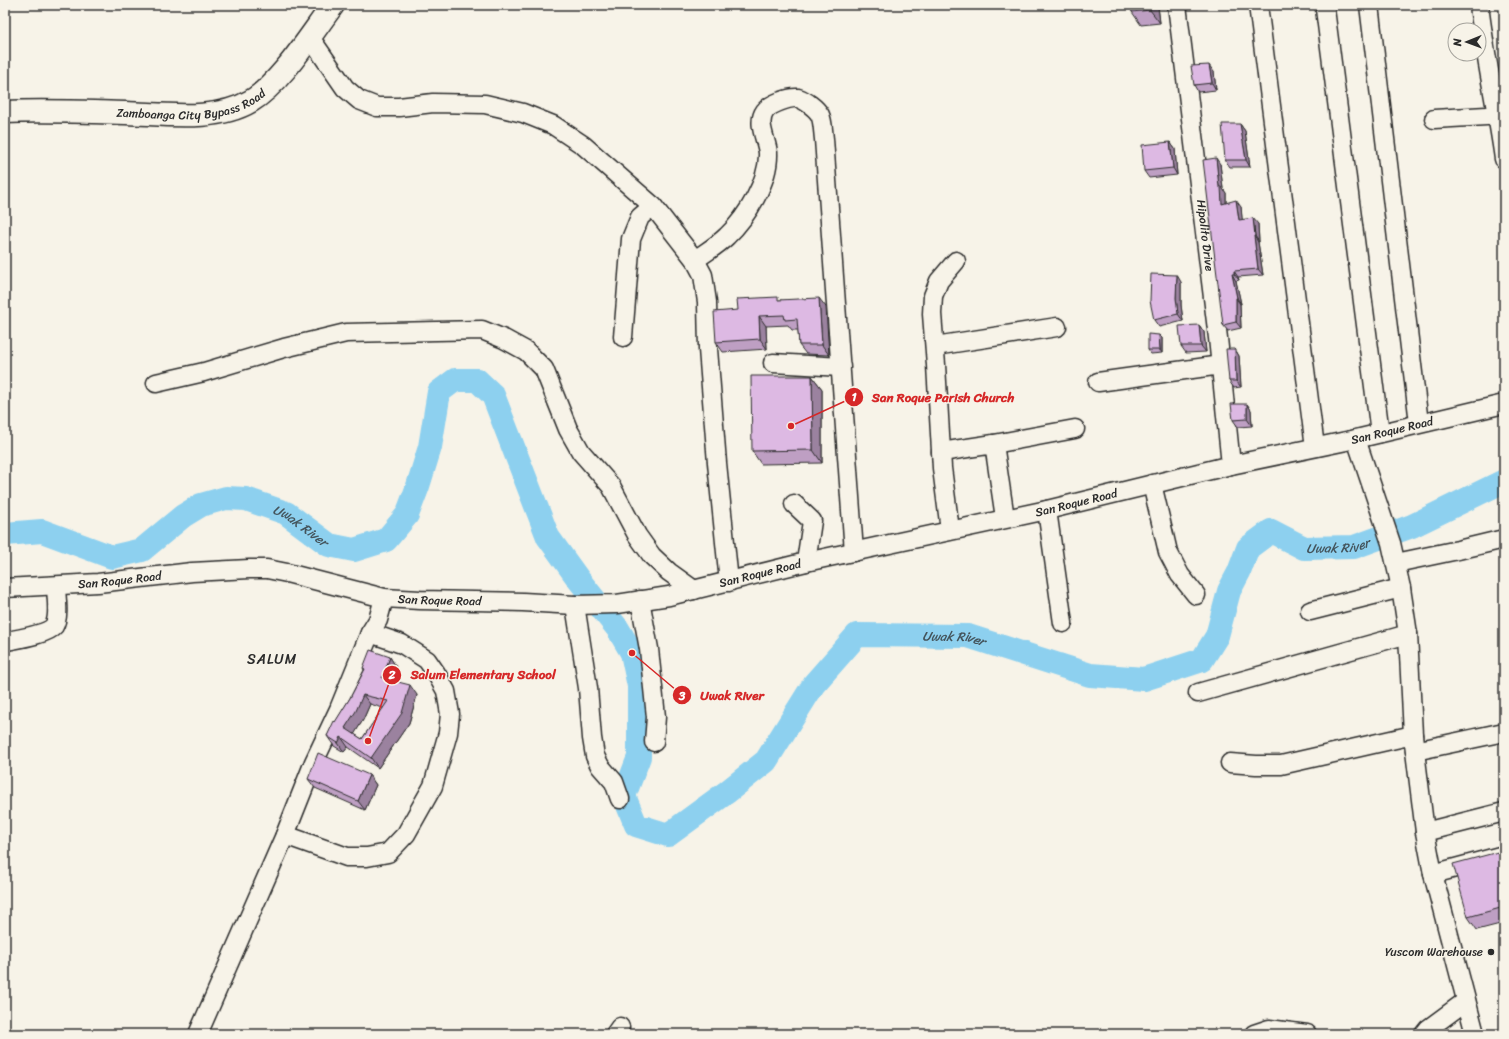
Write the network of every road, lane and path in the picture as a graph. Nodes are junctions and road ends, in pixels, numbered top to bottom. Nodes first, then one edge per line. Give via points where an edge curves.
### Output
1 (333, 5) edge
2 (1177, 5) edge
3 (1258, 5) edge
4 (1369, 5) edge
5 (1479, 5) edge
6 (1325, 9) dead end
7 (310, 36) junction
8 (5, 112) edge
9 (1501, 115) edge
10 (1434, 119) dead end
11 (1504, 159) edge
12 (653, 206) junction
13 (695, 260) junction
14 (956, 261) dead end
15 (1057, 327) dead end
16 (623, 337) dead end
17 (935, 346) junction
18 (773, 363) dead end
19 (1221, 365) junction
20 (841, 367) junction
21 (1098, 382) dead end
22 (156, 383) dead end
23 (1504, 404) edge
24 (1419, 423) junction
25 (1075, 428) dead end
26 (1380, 433) junction
27 (1356, 439) junction
28 (994, 444) junction
29 (1315, 447) junction
30 (941, 452) junction
31 (1231, 465) junction
32 (1152, 484) junction
33 (794, 504) dead end
34 (1047, 510) junction
35 (1005, 518) junction
36 (950, 530) junction
37 (1504, 539) edge
38 (854, 552) junction
39 (806, 562) junction
40 (1396, 563) junction
41 (729, 582) junction
42 (56, 586) junction
43 (5, 588) edge
44 (1401, 588) junction
45 (694, 590) junction
46 (1196, 595) dead end
47 (384, 598) junction
48 (640, 600) junction
49 (584, 605) junction
50 (1310, 611) dead end
51 (1062, 623) dead end
52 (370, 633) junction
53 (1408, 634) junction
54 (7, 641) dead end
55 (1198, 692) dead end
56 (1504, 732) edge
57 (654, 742) dead end
58 (1414, 743) junction
59 (1230, 763) dead end
60 (620, 799) dead end
61 (1504, 812) edge
62 (1425, 832) junction
63 (285, 835) junction
64 (1504, 855) edge
65 (1433, 874) junction
66 (1466, 1002) junction
67 (198, 1034) edge
68 (1254, 1034) edge
69 (1307, 1034) edge
70 (1424, 1034) edge
71 (1475, 1034) edge

1 - 7 main road, Zamboanga City Bypass Road
2 - 19 street, Hipolito Drive
3 - 29 street
4 - 24 street
5 - 9 street via 1488,62
6 - 26 street
7 - 8 main road, Zamboanga City Bypass Road via 265,91 251,101 218,113 195,115
7 - 12 street via 345,88 359,100 377,107 433,103 485,104 523,113 553,125 583,145
9 - 10 street
9 - 11 street
12 - 13 street
12 - 16 street via 640,217 631,240
13 - 20 street via 727,236 759,191 768,155 761,126 765,111 784,100 798,98 810,105 820,115 824,139
13 - 41 street via 703,275 707,302 708,350
14 - 17 street via 939,281 933,296
15 - 17 street
17 - 30 street
18 - 20 street
19 - 21 street
19 - 31 street, Hipolito Drive
20 - 38 street
22 - 45 street via 346,333 482,330 526,351 544,369 568,429 581,452 611,486 637,535 652,556
23 - 24 street, San Roque Road
24 - 26 street, San Roque Road
25 - 28 street
26 - 27 street, San Roque Road
27 - 29 street, San Roque Road
27 - 40 street
28 - 30 street
28 - 35 street
29 - 31 street, San Roque Road
30 - 36 street
31 - 32 street, San Roque Road
32 - 34 street, San Roque Road
32 - 46 street via 1168,552 1180,575
33 - 39 street via 812,521
34 - 35 street, San Roque Road
34 - 51 street
35 - 36 street, San Roque Road
36 - 38 street, San Roque Road
37 - 40 street
38 - 39 street, San Roque Road
39 - 41 street, San Roque Road
40 - 44 street
41 - 45 street, San Roque Road
42 - 43 street, San Roque Road
42 - 47 street, San Roque Road via 249,568 267,569
42 - 54 street via 56,621 53,628
44 - 50 street
44 - 53 street
45 - 48 street, San Roque Road
47 - 49 street, San Roque Road
47 - 52 street via 378,620
48 - 49 street, San Roque Road
48 - 57 street via 656,717
49 - 60 street via 588,688 595,756 614,782
52 - 63 street
52 - 63 street via 402,644 427,660 446,691 450,714 448,733 433,786 406,834 388,853 347,857
53 - 55 street
53 - 58 street
56 - 58 street
58 - 59 street via 1281,765
58 - 62 street
61 - 62 street
62 - 65 street
63 - 67 street
64 - 65 street
65 - 66 street
66 - 70 street
66 - 71 street
68 - 69 street via 1269,1029

